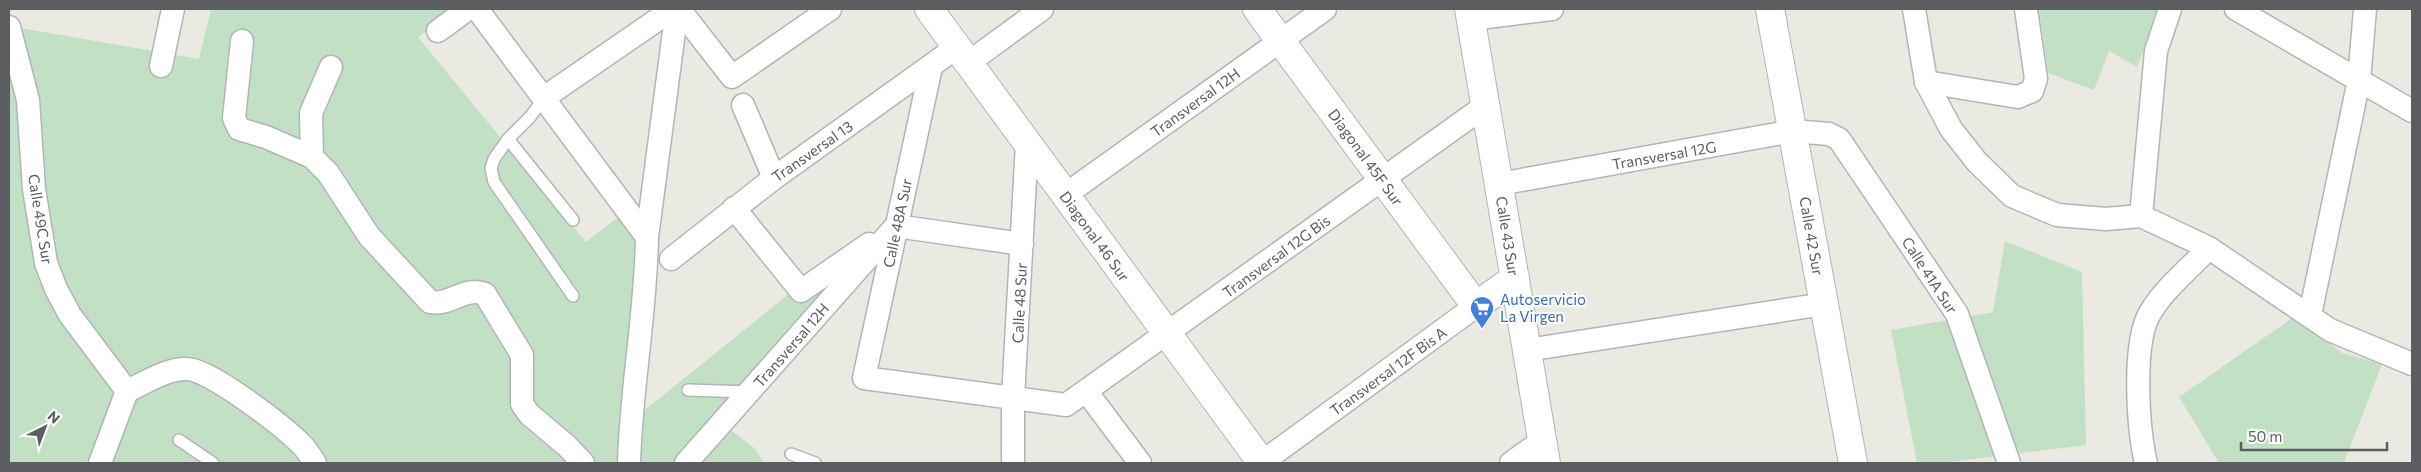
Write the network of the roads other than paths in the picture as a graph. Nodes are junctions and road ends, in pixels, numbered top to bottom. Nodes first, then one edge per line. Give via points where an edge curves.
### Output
1 (169, 9) edge
2 (173, 9) edge
3 (468, 9) edge
4 (477, 9) edge
5 (676, 9) edge
6 (830, 9) edge
7 (929, 9) edge
8 (1042, 9) edge
9 (1257, 9) edge
10 (1325, 9) edge
11 (1552, 9) edge
12 (1770, 9) edge
13 (1914, 9) edge
14 (2026, 9) edge
15 (2170, 9) edge
16 (2236, 9) edge
17 (2365, 9) edge
18 (1470, 14) edge
19 (9, 27) edge
20 (438, 31) dead end
21 (242, 41) dead end
22 (1280, 41) junction
23 (962, 55) junction
24 (161, 66) dead end
25 (331, 67) dead end
26 (931, 67) junction
27 (2359, 80) junction
28 (1926, 82) junction
29 (545, 97) junction
30 (743, 105) dead end
31 (1485, 106) junction
32 (2412, 112) edge
33 (1793, 131) junction
34 (1829, 134) joint
35 (508, 139) junction
36 (1027, 143) junction
37 (312, 157) junction
38 (774, 178) junction
39 (1383, 180) junction
40 (1499, 184) junction
41 (1065, 195) junction
42 (734, 208) junction
43 (2141, 216) junction
44 (573, 220) dead end
45 (896, 226) junction
46 (647, 237) junction
47 (1022, 244) junction
48 (2209, 248) junction
49 (671, 259) dead end
50 (1515, 278) junction
51 (573, 296) dead end
52 (1824, 304) junction
53 (1476, 306) junction
54 (2310, 315) junction
55 (1167, 334) junction
56 (1527, 350) junction
57 (2412, 364) edge
58 (688, 390) dead end
59 (127, 391) junction
60 (1086, 391) junction
61 (749, 392) junction
62 (1013, 398) junction
63 (179, 440) dead end
64 (1544, 452) edge
65 (791, 454) dead end
66 (100, 463) edge
67 (213, 463) edge
68 (315, 463) edge
69 (583, 463) edge
70 (629, 463) edge
71 (686, 463) edge
72 (815, 463) edge
73 (1013, 463) edge
74 (1140, 463) edge
75 (1262, 463) edge
76 (1511, 463) edge
77 (1853, 463) edge
78 (2009, 463) edge
79 (2146, 463) edge

1 - 2 street
2 - 24 street
3 - 20 street
4 - 29 street
5 - 6 street via 732,77
5 - 29 street
5 - 46 street
7 - 23 street, Diagonal 46 Sur
8 - 23 street, Transversal 13
9 - 22 street, Diagonal 45F Sur
10 - 22 street, Transversal 12H
11 - 18 street
12 - 33 street, Calle 42 Sur
13 - 28 street
14 - 28 street via 2036,78 2032,91 2018,97
15 - 43 street via 2156,52
16 - 27 street
17 - 27 street
18 - 31 street, Calle 43 Sur
19 - 59 street, Calle 49C Sur via 28,100 34,189 46,263 70,314
21 - 37 street via 234,118 239,129 275,140
22 - 39 street, Diagonal 45F Sur
22 - 41 street, Transversal 12H
23 - 26 street, Transversal 13
23 - 36 street, Diagonal 46 Sur
25 - 37 street via 311,113
26 - 38 street, Transversal 13
26 - 45 street, Calle 48A Sur
27 - 32 street
27 - 54 street
28 - 43 street via 1951,130 1977,162 2012,196 2057,215 2106,219
29 - 35 lane
29 - 46 street
30 - 38 street
31 - 39 street, Transversal 12G Bis
31 - 40 street, Calle 43 Sur
33 - 34 street, Transversal 12G
33 - 40 street, Transversal 12G
33 - 52 street, Calle 42 Sur
34 - 78 street, Calle 41A Sur via 1843,144 1957,314
35 - 44 lane
35 - 51 lane via 491,168 494,182
36 - 41 street, Diagonal 46 Sur
36 - 47 street, Calle 48 Sur
37 - 69 street via 328,173 369,236 430,302 442,303 468,292 486,294 522,355 522,404
38 - 42 street, Transversal 13
39 - 53 street, Diagonal 45F Sur
39 - 55 street, Transversal 12G Bis
40 - 50 street, Calle 43 Sur
41 - 55 street, Diagonal 46 Sur
42 - 45 street via 801,291
42 - 49 street, Transversal 13
43 - 48 street
45 - 47 street
45 - 61 street, Transversal 12H
45 - 62 street, Calle 48A Sur via 864,378
46 - 70 street via 647,271 630,420
47 - 62 street, Calle 48 Sur
48 - 54 street
48 - 79 street via 2150,313 2144,330 2139,366 2140,439
50 - 53 street, Transversal 12F Bis A
50 - 56 street, Calle 43 Sur
52 - 56 street
52 - 77 street, Calle 42 Sur
53 - 75 street, Transversal 12F Bis A
54 - 57 street via 2330,330
55 - 60 street, Transversal 12G Bis
55 - 75 street, Diagonal 46 Sur
56 - 64 street, Calle 43 Sur
58 - 61 lane
59 - 66 street
59 - 68 street via 173,370 189,368 258,409 303,446
60 - 62 street, Transversal 12G Bis via 1066,405
60 - 74 street
61 - 71 street, Transversal 12H
62 - 73 street, Calle 48 Sur
63 - 67 lane
64 - 76 street
65 - 72 lane

